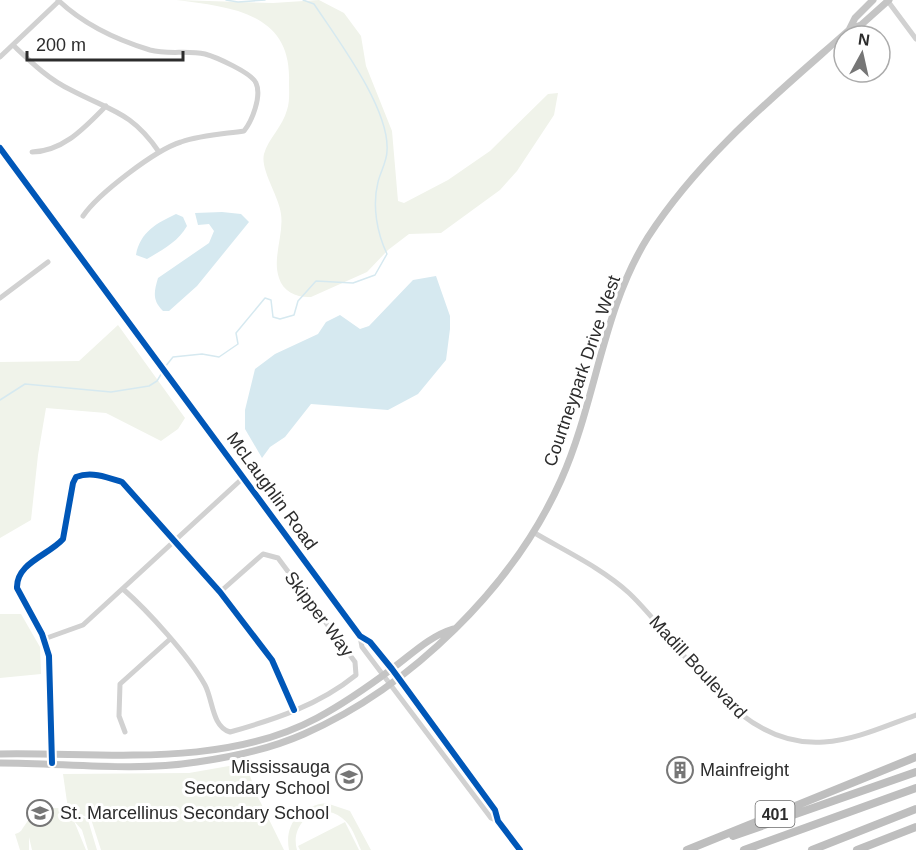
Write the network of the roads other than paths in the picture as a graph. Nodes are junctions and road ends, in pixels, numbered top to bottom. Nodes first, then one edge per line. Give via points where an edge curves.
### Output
1 (873, 0) edge
2 (888, 0) edge
3 (59, 1) edge
4 (852, 24) edge
5 (863, 24) edge
6 (916, 39) edge
7 (13, 45) junction
8 (832, 45) edge
9 (0, 57) edge
10 (106, 106) junction
11 (0, 148) edge
12 (32, 152) dead end
13 (159, 152) junction
14 (82, 216) dead end
15 (48, 262) dead end
16 (0, 298) edge
17 (244, 477) junction
18 (533, 532) junction
19 (174, 542) junction
20 (123, 589) junction
21 (220, 592) junction
22 (453, 629) junction
23 (360, 636) junction
24 (44, 639) junction
25 (170, 640) junction
26 (392, 669) junction
27 (384, 675) junction
28 (398, 677) junction
29 (390, 683) junction
30 (294, 710) junction
31 (916, 715) edge
32 (125, 732) dead end
33 (236, 745) junction
34 (52, 753) junction
35 (0, 754) edge
36 (238, 755) junction
37 (916, 757) edge
38 (0, 763) edge
39 (52, 763) junction
40 (916, 772) edge
41 (916, 788) edge
42 (916, 809) edge
43 (498, 821) junction
44 (916, 827) edge
45 (520, 850) edge
46 (689, 850) edge
47 (744, 850) edge
48 (812, 850) edge
49 (857, 850) edge

1 - 4 main road, Courtneypark Drive West
2 - 5 main road, Courtneypark Drive West
2 - 6 street
3 - 7 street
3 - 13 street via 78,18 127,42 153,51 206,54 232,66 256,84 258,94 250,124 244,131 179,142
7 - 9 street
7 - 10 street via 44,74
8 - 18 main road, Courtneypark Drive West via 728,140 676,198 647,239 624,286 561,482
10 - 12 street via 62,145 48,152
10 - 13 street via 137,124
11 - 17 street, McLaughlin Road
13 - 14 street via 94,200
15 - 16 street
17 - 19 street
17 - 23 street, McLaughlin Road
18 - 22 main road, Courtneypark Drive West via 484,598
18 - 31 street, Madill Boulevard via 619,584 737,713 762,730 785,739 823,743
19 - 20 street
19 - 21 street
19 - 24 street via 122,482 100,475 76,477 63,539 26,566 17,580 17,588
20 - 24 street via 83,625
20 - 25 street, Skipper Way
21 - 30 street via 272,660
21 - 30 street, Skipper Way via 263,554 278,558 356,662 356,675 329,696
22 - 26 main road, Courtneypark Drive West via 439,633
22 - 28 main road, Courtneypark Drive West via 445,641
23 - 26 street, McLaughlin Road via 370,642
23 - 27 street, McLaughlin Road via 362,647
24 - 34 street via 49,656
25 - 30 street, Skipper Way via 204,683 223,730 230,732
25 - 32 street via 120,684 119,716
26 - 27 main road, Courtneypark Drive West
26 - 28 street, McLaughlin Road
27 - 29 street, McLaughlin Road
27 - 33 main road, Courtneypark Drive West via 316,718 282,733
28 - 29 main road, Courtneypark Drive West
28 - 43 street, McLaughlin Road via 495,810
29 - 36 main road, Courtneypark Drive West via 303,735
29 - 43 street, McLaughlin Road via 490,818
33 - 34 main road, Courtneypark Drive West via 159,756
33 - 36 main road
34 - 35 main road, Courtneypark Drive West
34 - 39 street
36 - 39 main road, Courtneypark Drive West via 157,766
37 - 46 highway, 401
38 - 39 main road, Courtneypark Drive West
40 - 46 highway
41 - 47 highway, 401
42 - 48 highway
43 - 45 street, McLaughlin Road
44 - 49 highway

